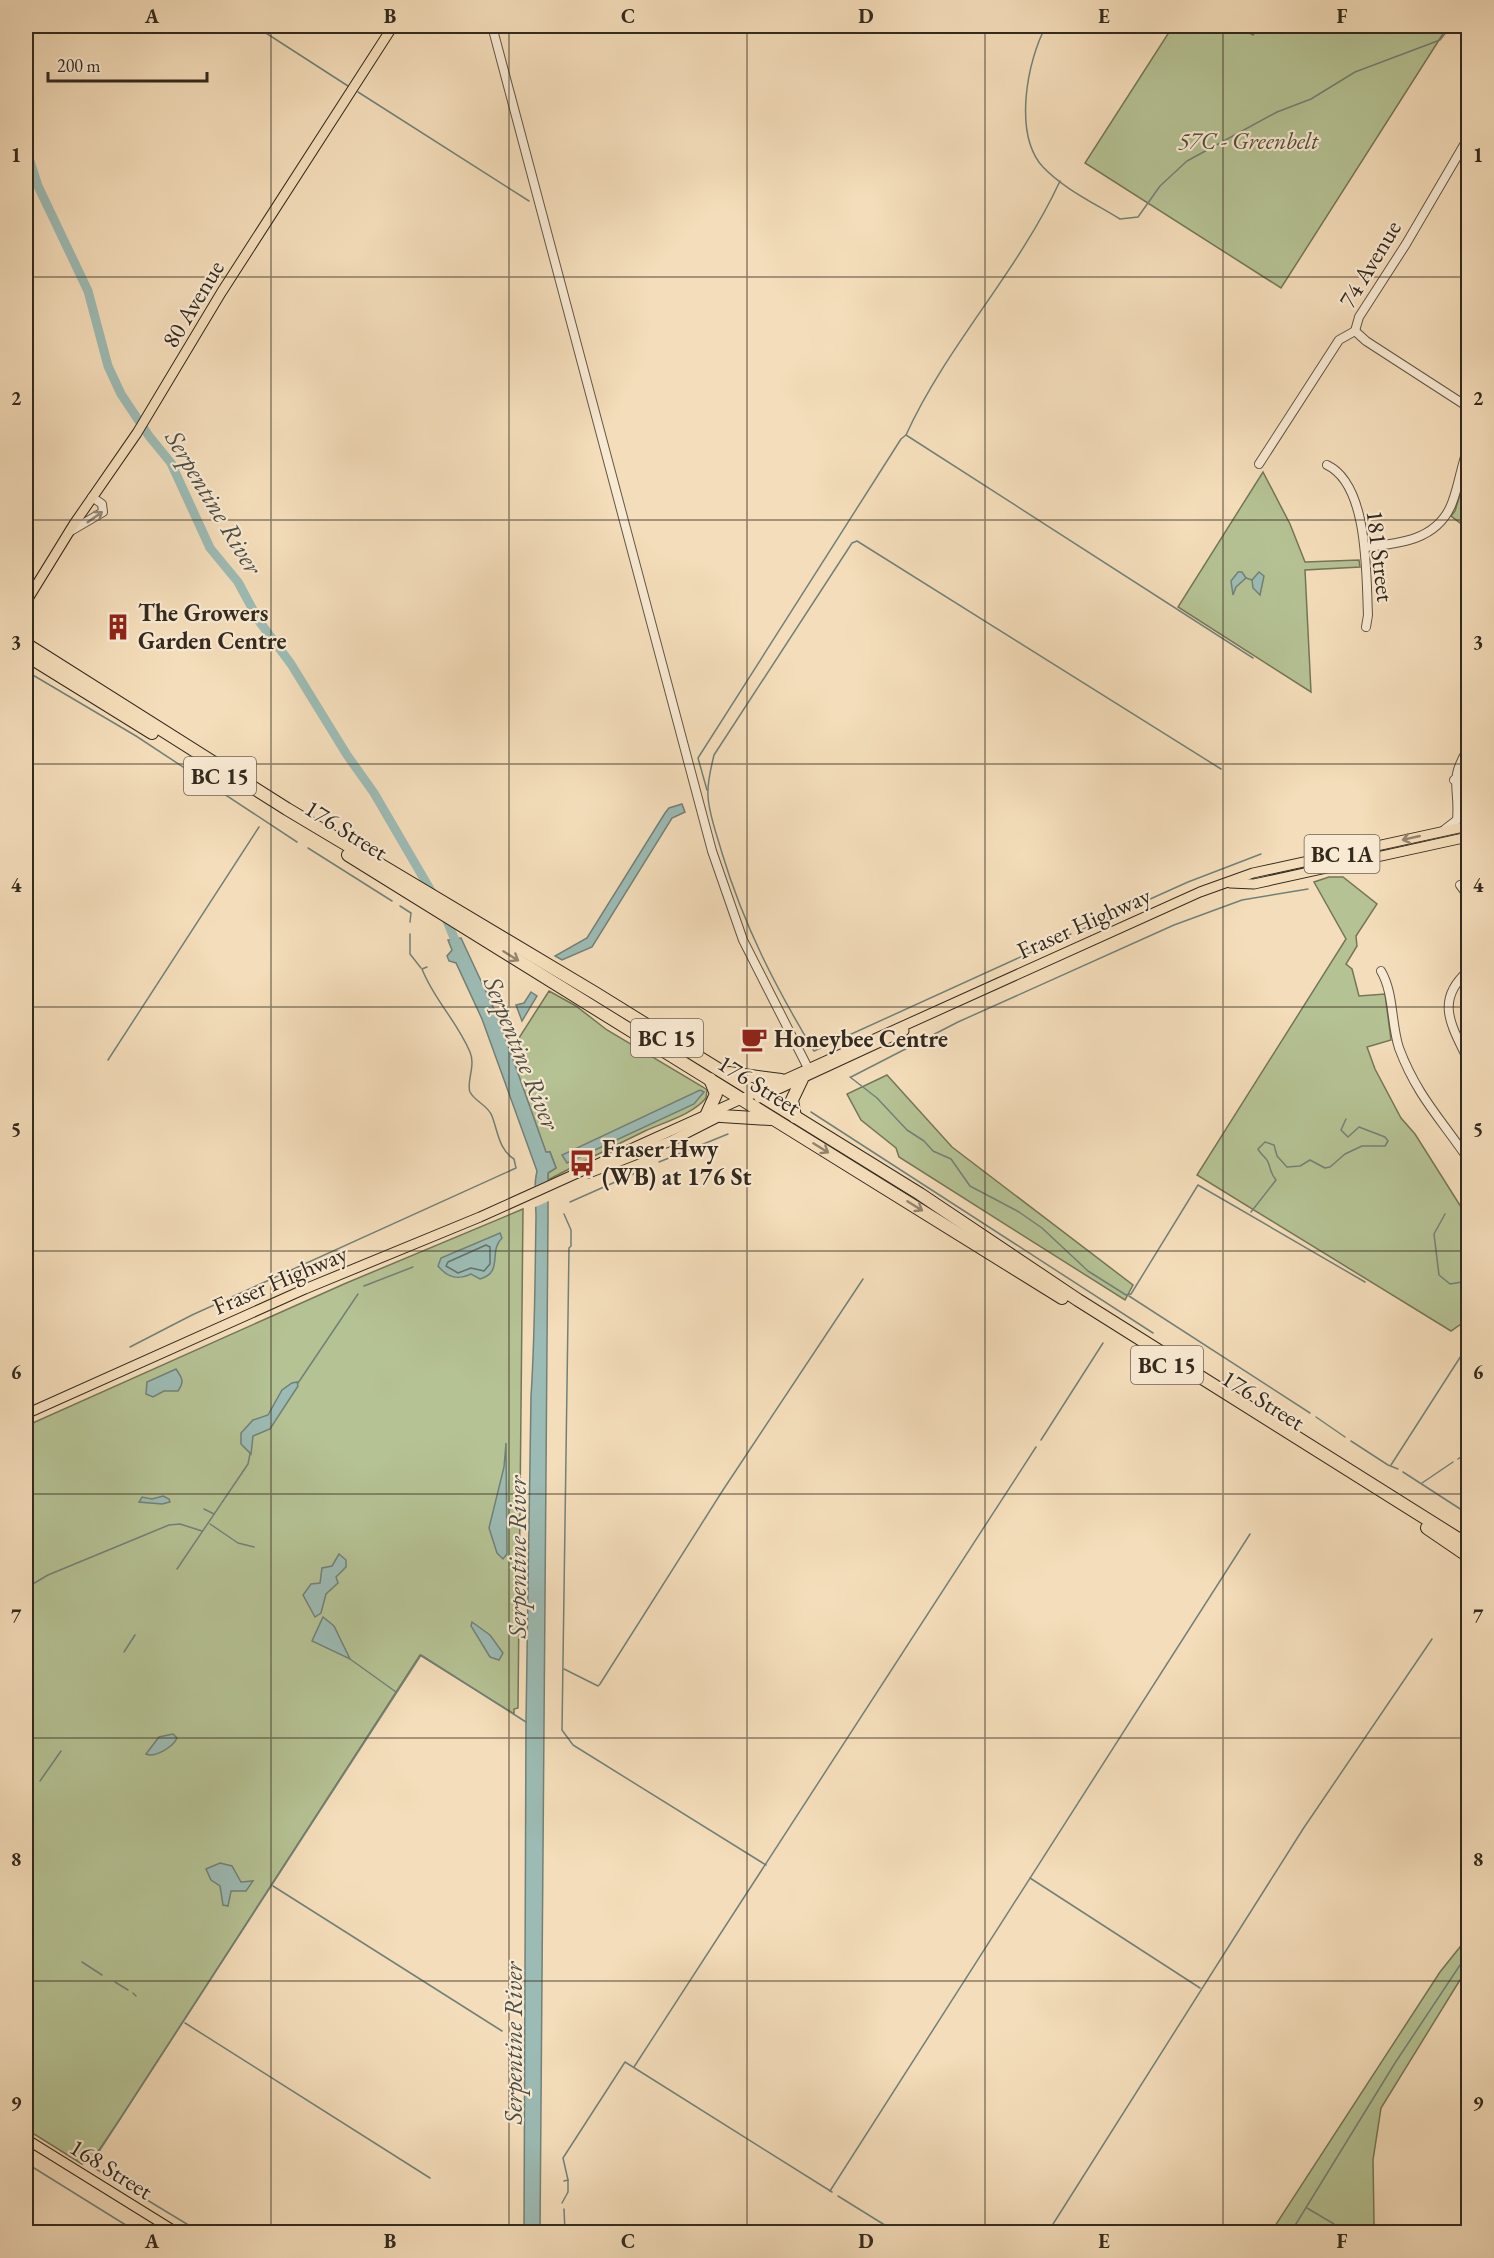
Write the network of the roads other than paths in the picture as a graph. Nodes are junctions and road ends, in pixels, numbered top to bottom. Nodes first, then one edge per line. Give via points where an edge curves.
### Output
1 (393, 26) edge
2 (492, 26) edge
3 (1468, 138) edge
4 (1354, 331) junction
5 (1468, 407) edge
6 (1468, 448) edge
7 (1259, 464) dead end
8 (1327, 465) dead end
9 (92, 497) junction
10 (69, 532) junction
11 (1365, 547) junction
12 (26, 602) edge
13 (1366, 627) dead end
14 (27, 646) edge
15 (1468, 749) edge
16 (1454, 780) junction
17 (1468, 788) edge
18 (1458, 799) junction
19 (1467, 827) edge
20 (1442, 832) junction
21 (1468, 838) edge
22 (1217, 885) junction
23 (1460, 885) dead end
24 (1468, 896) edge
25 (1381, 971) dead end
26 (1468, 971) edge
27 (885, 1037) junction
28 (1468, 1060) edge
29 (722, 1072) junction
30 (805, 1073) junction
31 (710, 1079) junction
32 (782, 1080) junction
33 (753, 1097) junction
34 (706, 1116) junction
35 (721, 1116) junction
36 (795, 1117) junction
37 (777, 1120) junction
38 (1468, 1159) edge
39 (552, 1184) junction
40 (26, 1414) edge
41 (1468, 1545) edge
42 (1468, 1556) edge
43 (26, 2139) edge
44 (176, 2232) edge

1 - 9 main road, 80 Avenue via 221,293 137,433
2 - 30 street via 712,851 750,956
3 - 4 street, 74 Avenue
4 - 5 street
4 - 7 street, 74 Avenue via 1339,340
6 - 11 street via 1451,506 1432,530 1407,541
8 - 11 street, 181 Street via 1337,471 1352,497
9 - 10 main road, 80 Avenue
10 -> 9 street via 103,512 102,504
10 - 12 main road, 80 Avenue
11 - 13 street, 181 Street
14 - 29 highway, 176 Street / BC 15 via 287,809
14 -> 31 highway, 176 Street / BC 15 via 414,897
15 - 16 street
16 - 17 street
16 - 18 street
18 - 19 street
18 - 20 street via 1457,820
19 - 20 main road, Fraser Highway / BC 1A
19 - 21 street
20 -> 22 main road, Fraser Highway / BC 1A via 1253,873
21 - 22 main road, Fraser Highway / BC 1A via 1254,884
22 - 27 main road, Fraser Highway / BC 1A
23 - 24 street
25 - 38 street via 1395,1034 1414,1080 1428,1107
26 - 28 street via 1451,994 1448,1013
27 - 30 main road, Fraser Highway / BC 1A
27 - 33 main road
29 - 32 highway
29 - 33 highway, 176 Street / BC 15
30 - 32 main road, Fraser Highway / BC 1A
30 - 33 main road, Fraser Highway / BC 1A
30 - 36 highway via 792,1100
31 - 33 highway, 176 Street / BC 15
31 - 34 highway via 716,1094
32 - 33 main road, Fraser Highway / BC 1A
33 - 34 main road, Fraser Highway
33 - 35 main road, Fraser Highway
33 - 36 highway, 176 Street / BC 15
33 - 37 highway, 176 Street / BC 15
34 - 39 main road, Fraser Highway
35 - 37 highway
35 - 39 main road, Fraser Highway via 609,1167
36 - 41 highway, BC 15
37 -> 42 highway, 176 Street / BC 15
39 - 40 main road, Fraser Highway
43 - 44 main road, 168 Street

